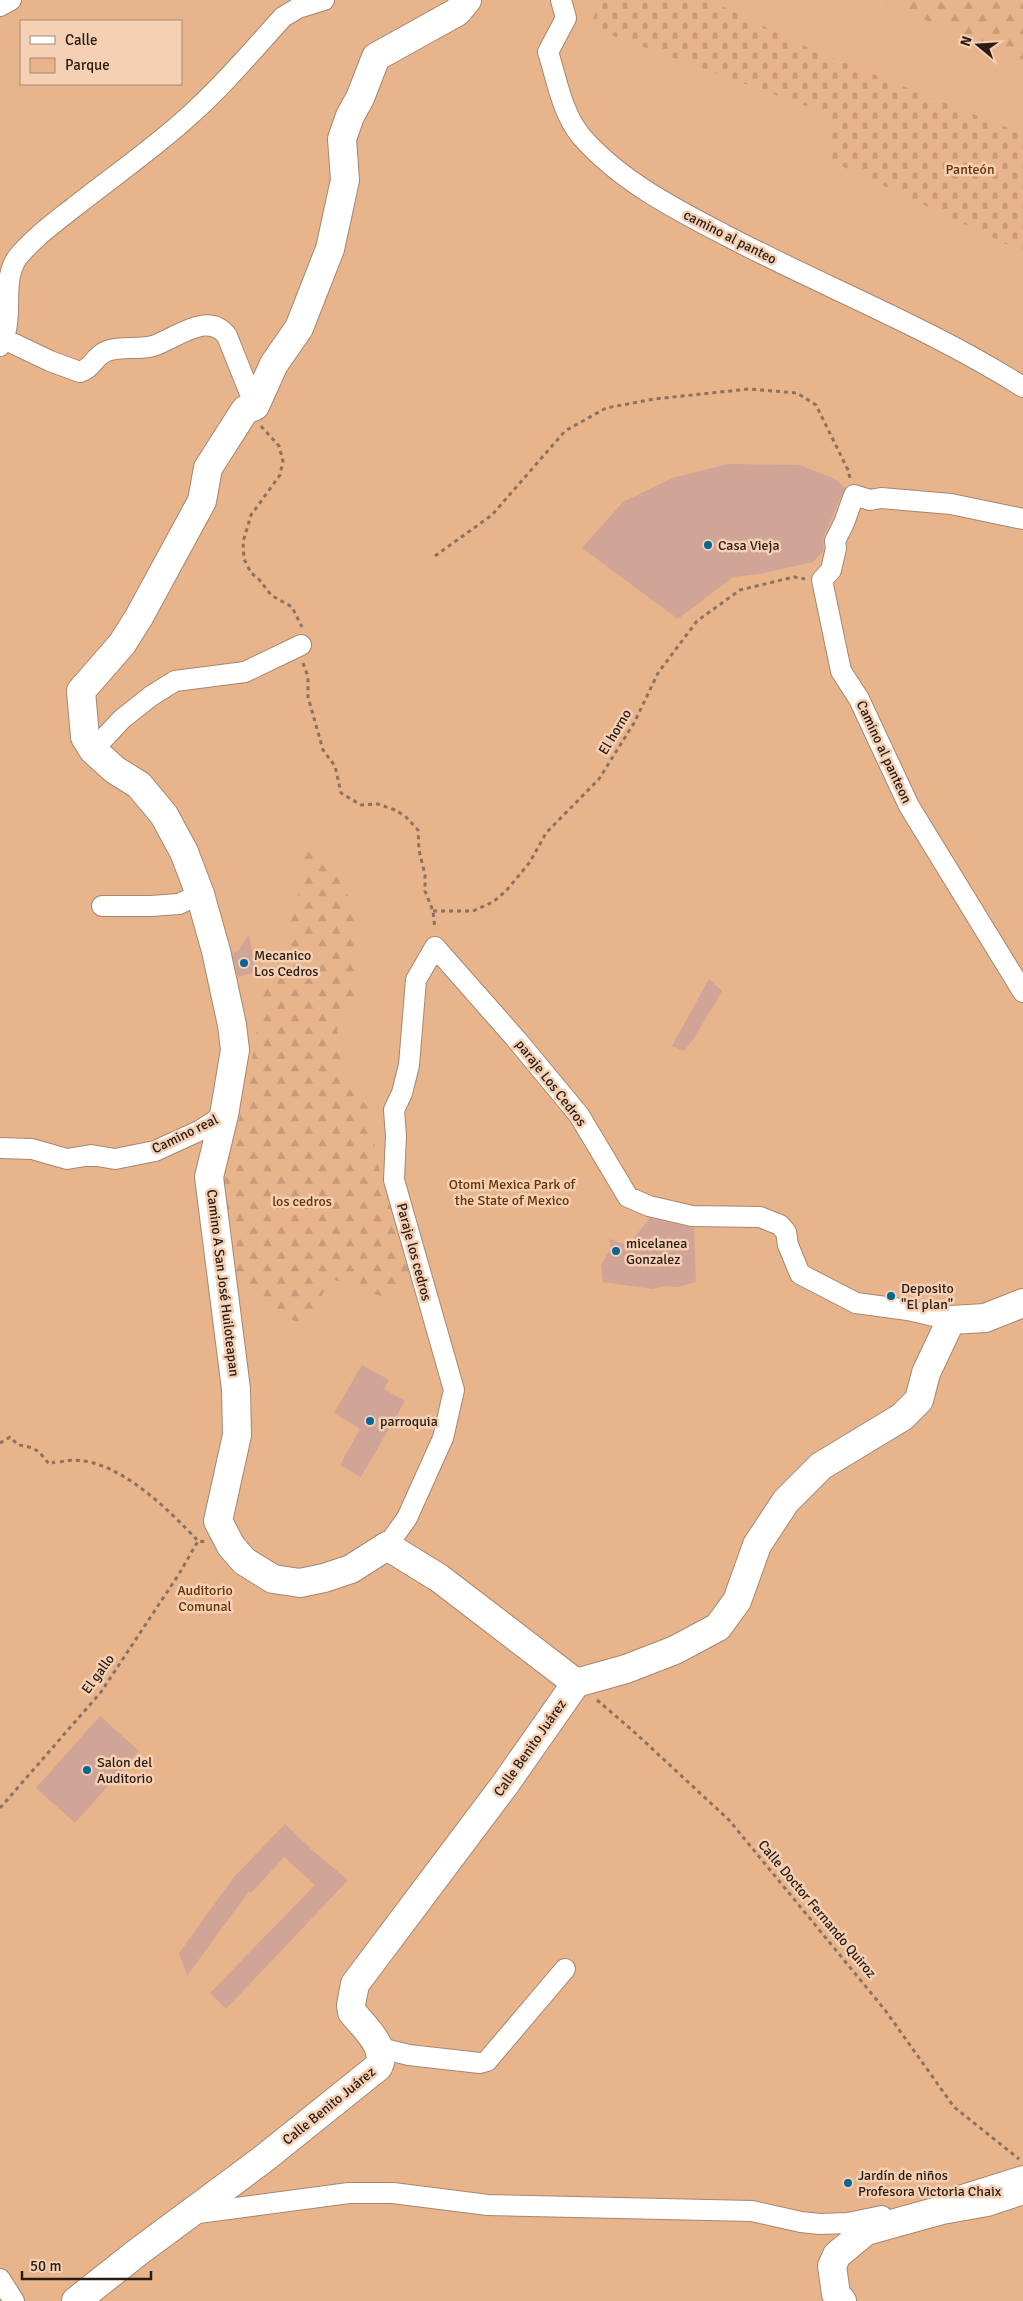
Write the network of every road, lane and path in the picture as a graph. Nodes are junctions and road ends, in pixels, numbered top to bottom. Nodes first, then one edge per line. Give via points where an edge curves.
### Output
1 (11, 0) edge
2 (324, 0) edge
3 (467, 0) edge
4 (561, 0) edge
5 (0, 6) edge
6 (2, 342) edge
7 (1023, 387) edge
8 (250, 408) junction
9 (854, 495) junction
10 (1023, 519) edge
11 (435, 556) dead end
12 (822, 580) junction
13 (301, 645) junction
14 (93, 750) junction
15 (200, 894) junction
16 (102, 906) dead end
17 (432, 911) junction
18 (435, 947) junction
19 (1023, 992) edge
20 (224, 1115) junction
21 (0, 1148) edge
22 (1023, 1303) edge
23 (952, 1320) junction
24 (0, 1443) edge
25 (55, 1462) dead end
26 (60, 1462) dead end
27 (198, 1541) junction
28 (231, 1546) junction
29 (387, 1546) junction
30 (576, 1683) junction
31 (0, 1808) edge
32 (565, 1969) dead end
33 (380, 2048) junction
34 (1023, 2163) edge
35 (1023, 2176) edge
36 (1023, 2190) edge
37 (191, 2214) junction
38 (0, 2278) edge
39 (14, 2301) edge
40 (76, 2301) edge
41 (842, 2301) edge

1 - 5 street
2 - 6 street via 298,8 284,17 189,116 52,225 18,258 9,273 8,314
3 - 8 main road, Camino A San José Huiloteapan via 457,12 376,57 342,139 345,180 330,249 299,328 274,364
4 - 7 street, camino al panteo via 566,18 548,52 568,116 581,135 617,168 661,202 900,320
6 - 8 street via 80,372 107,350 154,346 194,328 212,326 227,336
8 - 13 path via 279,446 283,461 280,475 251,515 243,542 244,559 251,573 271,596 292,607 302,626
8 - 14 main road, Camino A San José Huiloteapan via 208,468 202,500 140,617 122,644 81,691 85,737
9 - 10 street via 870,500 882,498 951,504
9 - 11 path via 848,470 816,405 797,393 749,389 654,399 606,408 565,431 492,515
9 - 12 street via 835,541 831,570
12 - 17 path, El horno via 794,578 740,590 697,621 658,673 634,723 599,779 546,833 530,862 506,891 493,902 472,911
12 - 19 street, Camino al panteon via 841,671 859,699 909,806
13 - 14 street via 245,672 175,680 122,719
13 - 17 path via 301,659 308,677 308,697 323,750 335,766 341,793 361,804 378,804 395,810 418,830 425,891
14 - 15 main road, Camino A San José Huiloteapan via 115,770 139,785 164,815 184,852
15 - 16 street via 179,904
15 - 20 main road, Camino A San José Huiloteapan via 229,1007 235,1050
17 - 18 path
18 - 23 street, paraje Los Cedros via 579,1115 628,1198 692,1216 760,1217 780,1225 786,1232 800,1274 856,1302
18 - 29 street, Paraje los cedros via 416,980 409,1065 394,1110 394,1180 454,1390 443,1438 406,1518
20 - 21 street, Camino real via 155,1151 115,1159 91,1155 66,1159 32,1149
20 - 28 main road, Camino A San José Huiloteapan via 209,1177 236,1389 237,1435 218,1520
22 - 23 main road via 984,1318
23 - 30 main road via 926,1373 919,1400 902,1417 821,1466 786,1501 757,1545 737,1600 718,1627 675,1650
24 - 25 path via 10,1437 18,1444 42,1453 50,1464
26 - 27 path via 70,1459 98,1465 130,1480 154,1497
27 - 28 path
27 - 31 path, El gallo via 100,1692
28 - 29 main road, Camino A San José Huiloteapan via 244,1561 273,1579 300,1582 351,1569
29 - 30 main road via 439,1578
30 - 33 main road, Calle Benito Juárez via 356,1984 352,2012
30 - 34 path, Calle Doctor Fernando Quiroz via 729,1820 885,2010 954,2107
32 - 33 street via 487,2061 409,2056
33 - 37 main road, Calle Benito Juárez via 382,2060 378,2067
35 - 37 street via 902,2212 848,2223 800,2222 752,2211 497,2205 393,2193 349,2194
36 - 41 main road via 987,2202 866,2230 837,2255 832,2266 836,2294
37 - 40 main road, Calle Benito Juárez
38 - 39 street

